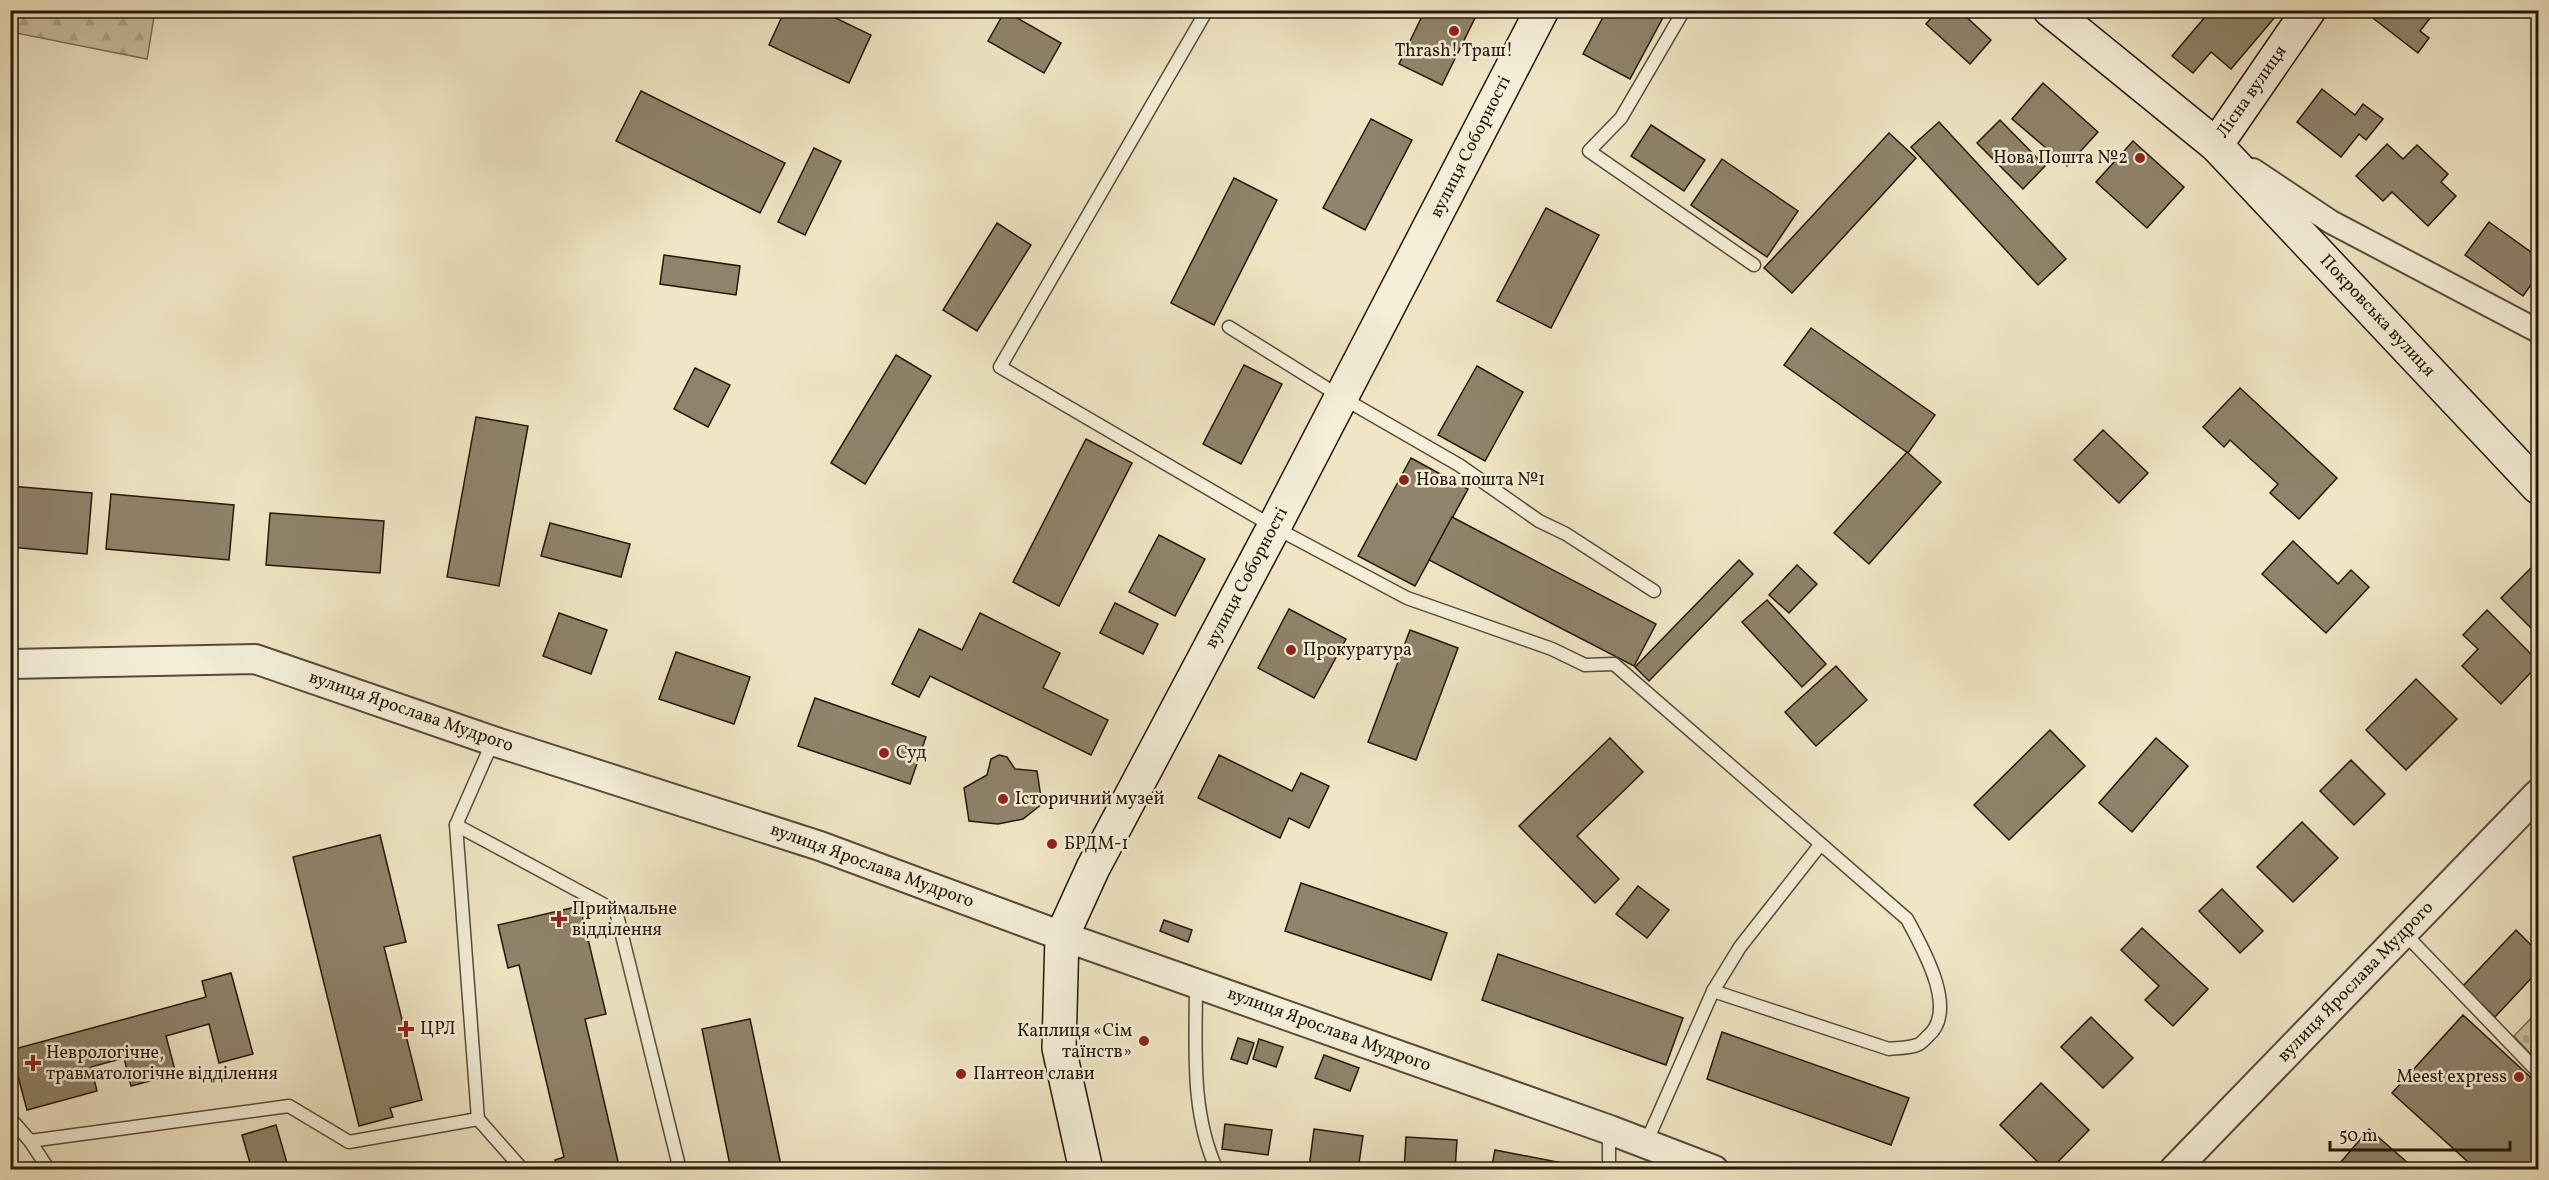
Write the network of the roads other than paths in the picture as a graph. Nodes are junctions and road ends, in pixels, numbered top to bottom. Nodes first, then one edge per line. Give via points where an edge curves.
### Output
1 (1207, 10) edge
2 (1542, 10) edge
3 (1684, 10) edge
4 (2050, 10) edge
5 (2309, 10) edge
6 (2216, 145) junction
7 (1754, 266) dead end
8 (1229, 327) dead end
9 (2538, 332) edge
10 (1341, 397) junction
11 (2538, 487) edge
12 (1274, 527) junction
13 (1654, 591) dead end
14 (10, 664) edge
15 (493, 741) junction
16 (2538, 794) edge
17 (456, 825) junction
18 (1820, 844) junction
19 (2404, 933) junction
20 (1062, 936) junction
21 (1196, 982) junction
22 (1713, 991) junction
23 (2538, 1072) edge
24 (10, 1118) edge
25 (478, 1119) junction
26 (1610, 1130) junction
27 (30, 1141) junction
28 (1646, 1143) junction
29 (49, 1170) edge
30 (523, 1170) edge
31 (680, 1170) edge
32 (1086, 1170) edge
33 (1217, 1170) edge
34 (1609, 1170) edge
35 (1714, 1170) edge
36 (2174, 1170) edge

1 - 12 lane via 1000,367
2 - 10 main road, вулиця Соборності
3 - 7 lane via 1621,118 1589,150
4 - 6 main road, Покровська вулиця
5 - 6 main road, Лісна вулиця
6 - 9 street, Покровська вулиця via 2331,222
6 - 11 main road, Покровська вулиця
8 - 10 lane
10 - 12 main road, вулиця Соборності
10 - 13 lane via 1459,465 1539,521
12 - 18 lane via 1407,598 1552,649 1585,665 1614,664
12 - 20 main road, вулиця Соборності via 1093,868
14 - 15 street, вулиця Ярослава Мудрого via 255,659
15 - 17 lane
15 - 20 street, вулиця Ярослава Мудрого via 820,846
16 - 19 street, вулиця Ярослава Мудрого
17 - 25 lane
17 - 31 lane via 616,911
18 - 22 lane via 1740,947
18 - 22 lane via 1907,919 1926,955 1938,993 1941,1014 1932,1033 1918,1045 1889,1049
19 - 23 lane
19 - 36 street, вулиця Ярослава Мудрого
20 - 21 street, вулиця Ярослава Мудрого
20 - 32 main road, вулиця Соборності via 1059,1048
21 - 26 street, вулиця Ярослава Мудрого
21 - 33 lane via 1196,1089 1208,1151
22 - 28 lane
24 - 27 lane
25 - 27 lane via 349,1142 289,1106
25 - 30 lane
26 - 28 street, вулиця Ярослава Мудрого
26 - 34 lane
27 - 29 lane
28 - 35 street, вулиця Ярослава Мудрого

